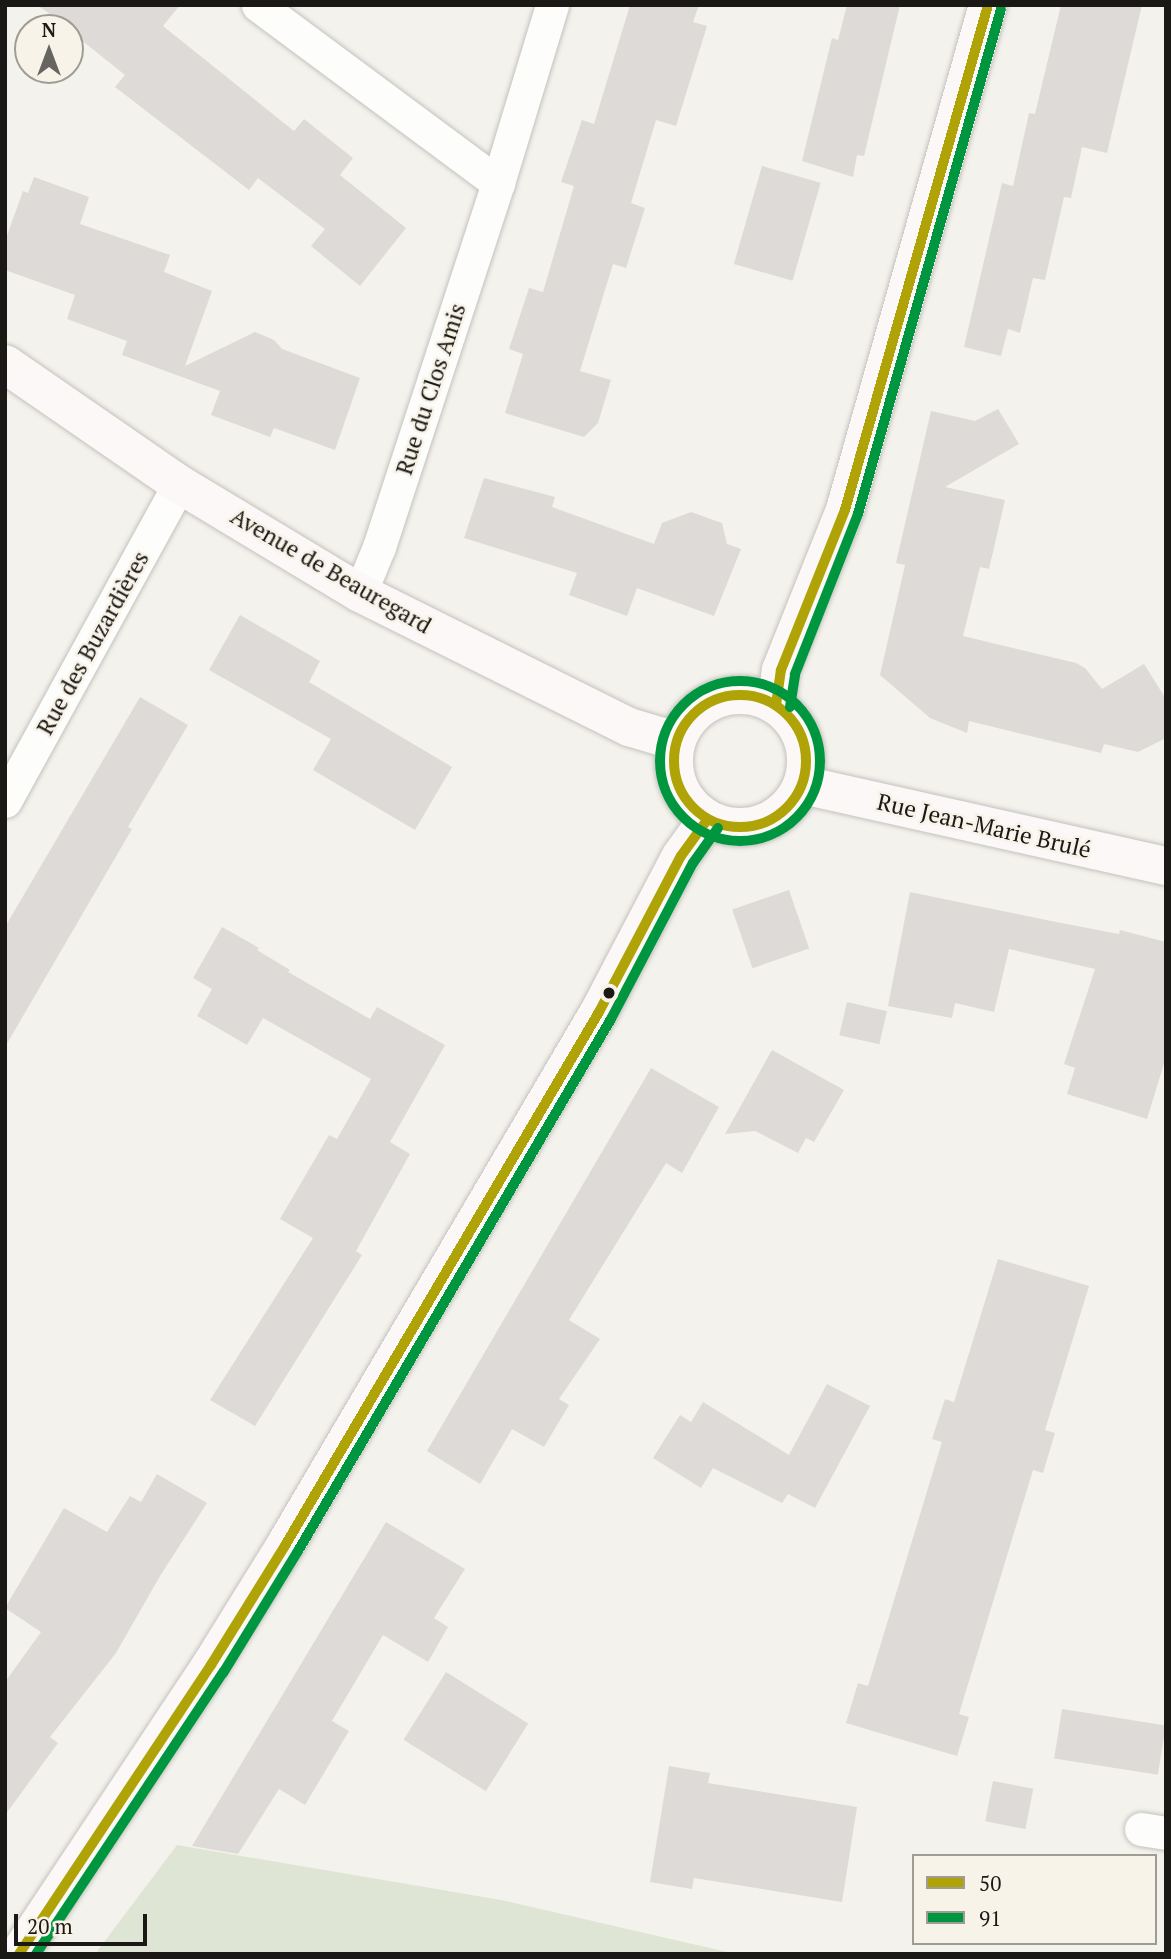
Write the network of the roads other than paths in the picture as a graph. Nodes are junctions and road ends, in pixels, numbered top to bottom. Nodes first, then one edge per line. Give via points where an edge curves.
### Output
1 (258, 5) edge
2 (552, 5) edge
3 (988, 5) edge
4 (498, 183) junction
5 (5, 364) edge
6 (179, 484) junction
7 (360, 593) junction
8 (776, 705) junction
9 (676, 741) junction
10 (803, 785) junction
11 (5, 801) edge
12 (707, 820) junction
13 (1166, 866) edge
14 (19, 1954) edge

1 - 4 street
2 - 4 street, Rue du Clos Amis
3 - 8 street via 845,510 780,670
4 - 7 street, Rue du Clos Amis
5 - 6 street, Avenue de Beauregard
6 - 7 street, Avenue de Beauregard
6 - 11 street, Rue des Buzardières
7 - 9 street, Avenue de Beauregard via 628,727
8 - 9 street via 758,697 717,699 699,708
8 - 10 street via 793,721 804,741
9 - 12 street via 673,764 677,786 689,806
10 - 12 street via 774,819 752,827 729,827
10 - 13 street, Rue Jean-Marie Brulé
12 - 14 street via 681,856 599,1012 286,1544

